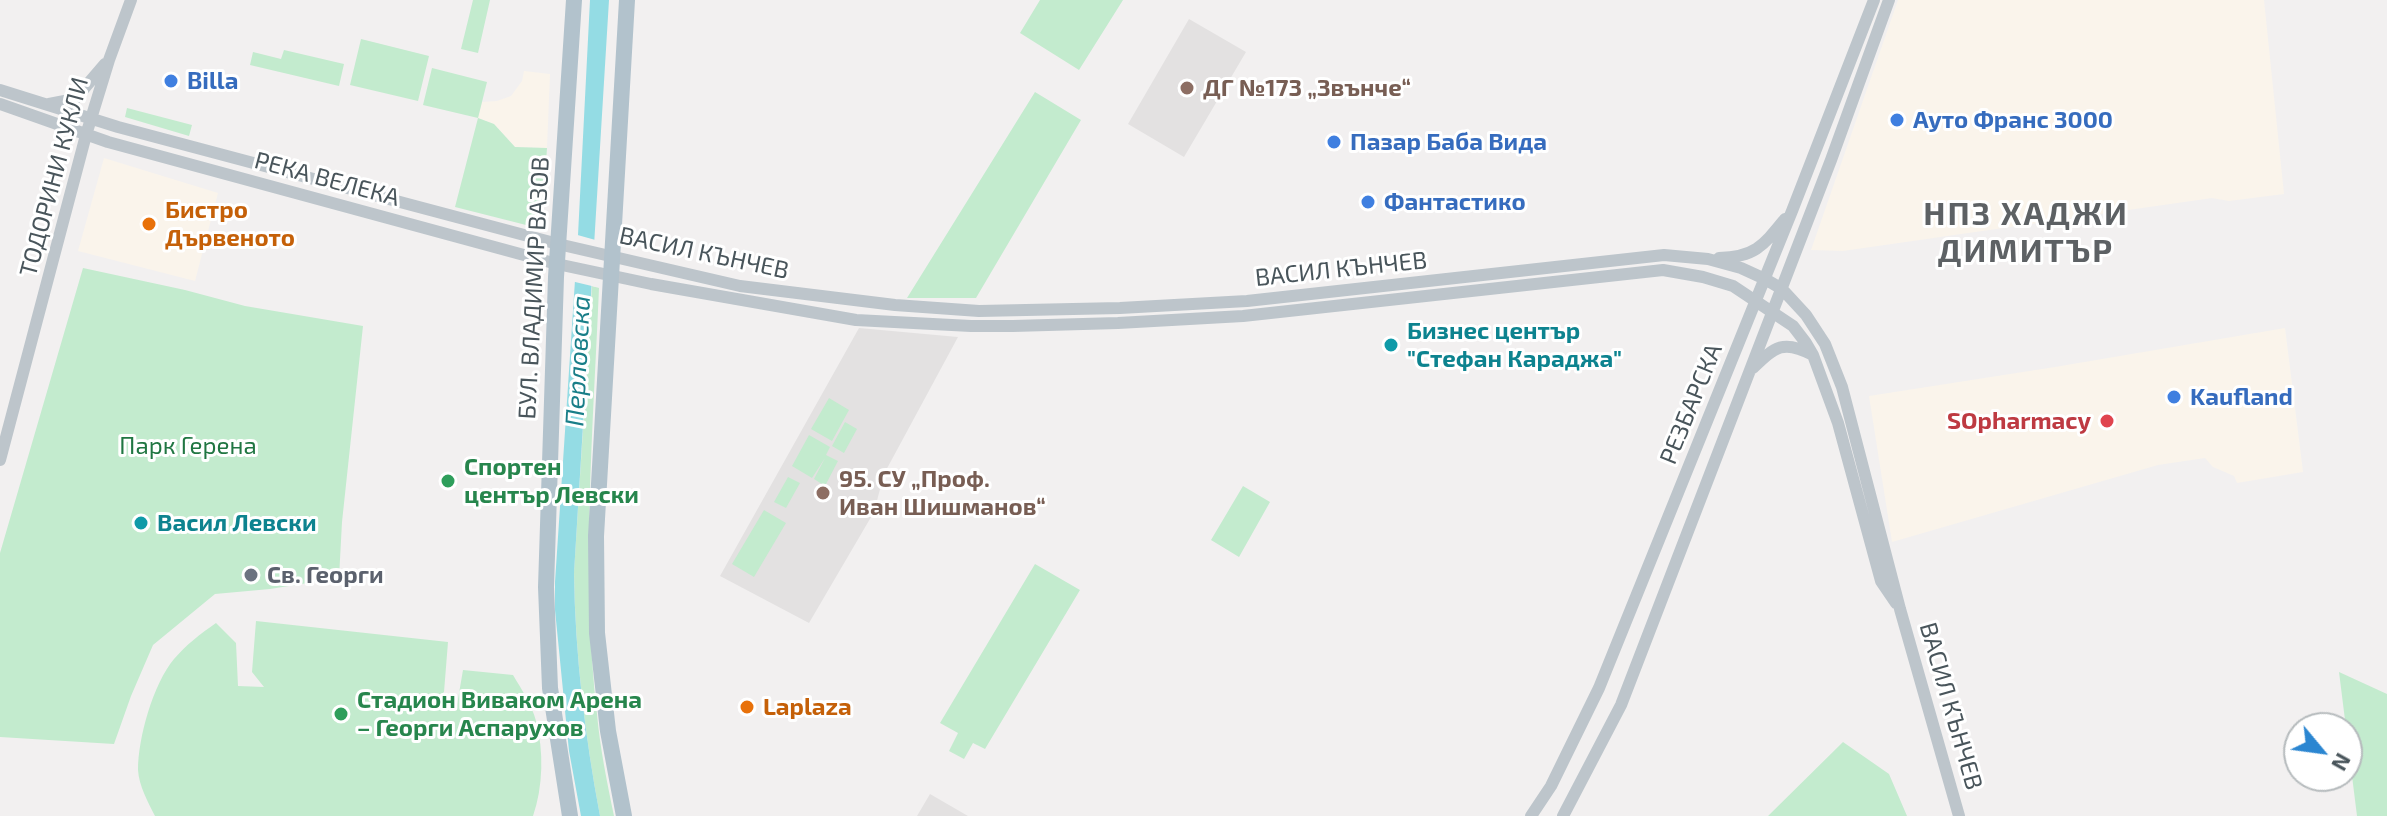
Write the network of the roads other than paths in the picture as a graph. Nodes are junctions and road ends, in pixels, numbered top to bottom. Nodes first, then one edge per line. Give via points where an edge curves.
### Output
1 (131, 0) edge
2 (574, 0) edge
3 (627, 0) edge
4 (1874, 0) edge
5 (1889, 0) edge
6 (109, 60) junction
7 (0, 90) edge
8 (0, 104) edge
9 (42, 105) junction
10 (91, 119) junction
11 (86, 135) junction
12 (1792, 211) junction
13 (565, 246) junction
14 (607, 255) junction
15 (1708, 259) junction
16 (564, 265) junction
17 (606, 274) junction
18 (1765, 279) junction
19 (1782, 289) junction
20 (1756, 300) junction
21 (1773, 311) junction
22 (1813, 355) junction
23 (1751, 371) junction
24 (0, 460) edge
25 (1900, 609) junction
26 (570, 816) edge
27 (624, 816) edge
28 (1531, 816) edge
29 (1563, 816) edge
30 (1959, 816) edge

1 - 6 street, ТОДОРИНИ КУКЛИ
2 - 13 main road, БУЛ. ВЛАДИМИР ВАЗОВ
3 - 14 main road
4 - 12 street, РЕЗБАРСКА
5 - 19 street, РЕЗБАРСКА
6 - 9 street via 75,99
6 - 10 street, ТОДОРИНИ КУКЛИ
7 - 9 street, РЕКА ВЕЛЕКА
8 - 11 street, РЕКА ВЕЛЕКА
9 - 10 street, РЕКА ВЕЛЕКА
10 - 11 street, ТОДОРИНИ КУКЛИ
10 - 13 street, РЕКА ВЕЛЕКА
11 - 16 street, РЕКА ВЕЛЕКА
11 - 24 street, ТОДОРИНИ КУКЛИ
12 - 15 street via 1753,253
12 - 18 street, РЕЗБАРСКА
13 - 14 street, ВАСИЛ КЪНЧЕВ
13 - 16 main road, БУЛ. ВЛАДИМИР ВАЗОВ
14 - 15 street, ВАСИЛ КЪНЧЕВ via 740,286 979,311 1247,301 1664,255
14 - 17 main road
15 - 18 street, ВАСИЛ КЪНЧЕВ
16 - 17 street, ВАСИЛ КЪНЧЕВ
16 - 26 main road, БУЛ. ВЛАДИМИР ВАЗОВ via 546,587 550,688
17 - 20 street, ВАСИЛ КЪНЧЕВ via 856,320 971,326 1243,316 1663,270 1733,286
17 - 27 main road via 597,633
18 - 19 street, ВАСИЛ КЪНЧЕВ
18 - 20 street, РЕЗБАРСКА
19 - 21 street, РЕЗБАРСКА
19 - 25 street, ВАСИЛ КЪНЧЕВ via 1825,344 1842,387
20 - 21 street, ВАСИЛ КЪНЧЕВ
20 - 28 street, РЕЗБАРСКА via 1599,688
21 - 22 street, ВАСИЛ КЪНЧЕВ via 1793,326
21 - 23 street, РЕЗБАРСКА
22 - 23 street via 1781,347
22 - 25 street, ВАСИЛ КЪНЧЕВ via 1838,423 1881,581
23 - 29 street, РЕЗБАРСКА via 1621,705
25 - 30 street, ВАСИЛ КЪНЧЕВ

